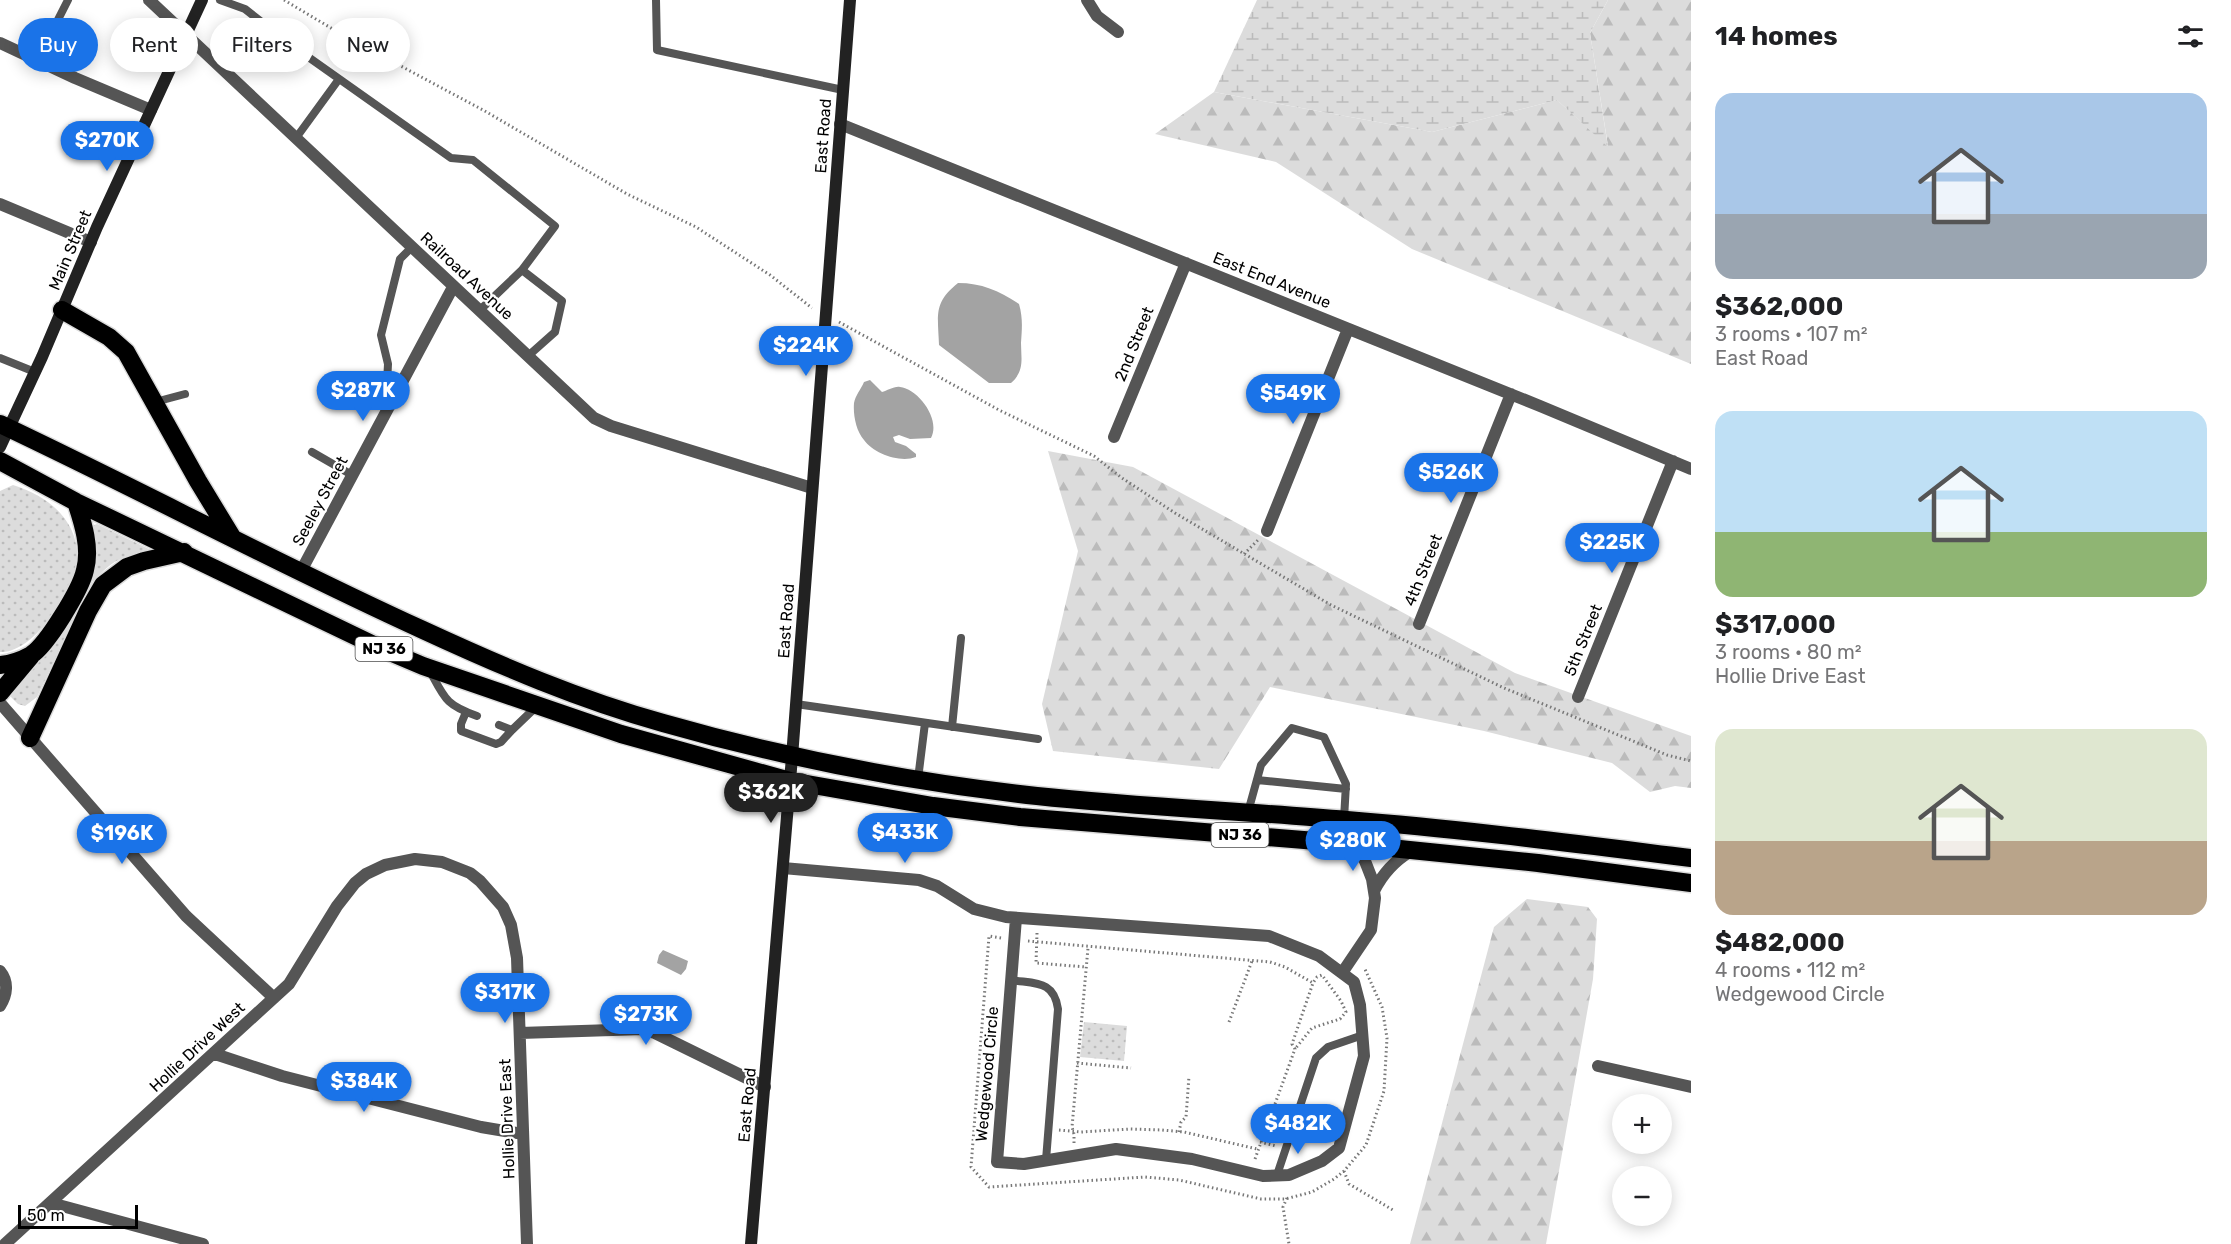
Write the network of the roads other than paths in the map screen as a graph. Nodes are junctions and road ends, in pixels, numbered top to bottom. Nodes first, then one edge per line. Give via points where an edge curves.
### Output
1 (68, 0) edge
2 (149, 0) edge
3 (202, 0) edge
4 (220, 0) edge
5 (656, 0) edge
6 (850, 0) edge
7 (1087, 0) edge
8 (59, 18) edge
9 (169, 18) edge
10 (194, 18) edge
11 (1118, 32) dead end
12 (0, 43) edge
13 (198, 45) edge
14 (18, 51) edge
15 (65, 72) edge
16 (169, 72) edge
17 (339, 79) junction
18 (843, 90) junction
19 (151, 110) junction
20 (840, 124) junction
21 (296, 138) junction
22 (0, 204) edge
23 (91, 242) junction
24 (412, 247) junction
25 (1186, 263) junction
26 (522, 270) junction
27 (453, 286) junction
28 (62, 310) junction
29 (480, 310) junction
30 (1348, 329) junction
31 (528, 356) junction
32 (0, 358) edge
33 (35, 372) junction
34 (397, 392) junction
35 (185, 393) dead end
36 (1510, 394) junction
37 (155, 402) junction
38 (4, 426) edge
39 (1114, 437) dead end
40 (0, 447) edge
41 (312, 452) dead end
42 (0, 461) edge
43 (1673, 461) junction
44 (1691, 469) edge
45 (352, 475) junction
46 (812, 488) junction
47 (76, 502) junction
48 (1267, 531) road end
49 (232, 537) junction
50 (184, 552) junction
51 (300, 573) junction
52 (1419, 624) dead end
53 (961, 638) dead end
54 (32, 654) junction
55 (0, 665) edge
56 (428, 667) junction
57 (0, 693) edge
58 (1578, 698) dead end
59 (0, 704) edge
60 (796, 704) junction
61 (537, 706) junction
62 (466, 712) junction
63 (477, 716) dead end
64 (925, 723) junction
65 (499, 725) dead end
66 (951, 726) junction
67 (512, 730) junction
68 (30, 738) junction
69 (1038, 739) dead end
70 (792, 757) junction
71 (918, 779) junction
72 (1257, 780) junction
73 (790, 781) junction
74 (1346, 789) junction
75 (1248, 812) junction
76 (1344, 819) junction
77 (1355, 845) junction
78 (1411, 851) junction
79 (1691, 858) edge
80 (392, 863) joint
81 (783, 868) junction
82 (1691, 883) edge
83 (1374, 891) junction
84 (1016, 918) junction
85 (0, 971) edge
86 (1342, 973) junction
87 (1011, 980) junction
88 (274, 998) junction
89 (0, 1006) edge
90 (520, 1033) junction
91 (1363, 1035) junction
92 (215, 1054) junction
93 (1598, 1066) dead end
94 (765, 1087) junction
95 (1691, 1088) edge
96 (523, 1134) junction
97 (1046, 1160) junction
98 (1277, 1175) junction
99 (51, 1203) junction
100 (6, 1244) edge
101 (202, 1244) edge
102 (527, 1244) edge
103 (751, 1244) edge

1 - 8 lane
2 - 9 street, Railroad Avenue
3 - 10 street, Main Street
4 - 17 lane via 245,9
5 - 18 lane via 657,50
6 - 18 street, East Road
7 - 11 street via 1097,16
12 - 14 street
13 - 21 street, Railroad Avenue
15 - 19 street
16 - 19 street, Main Street
17 - 21 lane
17 - 26 lane via 451,158 473,160 555,226
18 - 20 street, East Road
19 - 23 street, Main Street
20 - 25 street, East End Avenue
20 - 46 street, East Road
21 - 24 street, Railroad Avenue
22 - 23 street
23 - 28 street, Main Street
24 - 27 street, Railroad Avenue
24 - 34 lane via 400,259 381,335 388,364 387,383
25 - 30 street, East End Avenue
25 - 39 street, 2nd Street
26 - 29 lane
26 - 31 lane via 562,302 555,332
27 - 29 street, Railroad Avenue
27 - 34 street, Seeley Street
28 - 33 street, Main Street
28 - 37 highway via 109,337 126,352
29 - 31 street, Railroad Avenue
30 - 36 street, East End Avenue
30 - 48 street
31 - 46 street, Railroad Avenue via 594,418 611,426
32 - 33 lane
33 - 38 street, Main Street
34 - 45 street, Seeley Street
35 - 37 lane
36 - 43 street, East End Avenue
36 - 52 street, 4th Street
37 - 49 highway
38 - 40 street, Main Street
38 - 49 highway, NJ 36
41 - 45 lane
42 - 47 highway, NJ 36
43 - 44 street, East End Avenue
43 - 58 street, 5th Street
45 - 51 street, Seeley Street
46 - 60 street, East Road
47 - 50 highway, NJ 36
47 - 54 highway via 87,550 86,569 59,620
49 - 51 highway, NJ 36
50 - 56 highway, NJ 36 via 378,647
50 - 68 highway via 127,567 103,585
51 - 70 highway, NJ 36 via 578,697
53 - 66 lane
54 - 55 highway
54 - 57 highway
56 - 61 highway, NJ 36
56 - 62 lane via 443,697
59 - 68 street
60 - 64 lane
60 - 70 street, East Road
61 - 67 lane
61 - 73 highway, NJ 36
62 - 63 lane
62 - 67 lane via 461,730 496,744
64 - 66 lane
64 - 71 lane
65 - 67 lane
66 - 69 lane
68 - 88 street via 186,916
70 - 71 highway, NJ 36
70 - 73 street, East Road
71 - 75 highway, NJ 36 via 1042,796
72 - 74 lane
72 - 74 lane via 1261,765 1292,728 1324,737
72 - 75 lane
73 - 77 highway, NJ 36 via 1020,817
73 - 81 street, East Road
74 - 76 lane
75 - 76 highway, NJ 36
76 - 79 highway, NJ 36
77 - 78 highway, NJ 36
77 - 83 street via 1365,861
78 - 82 highway, NJ 36
78 - 83 street via 1385,872
80 - 88 street, Hollie Drive West via 366,874 349,890 289,984
80 - 90 street, Hollie Drive East via 415,859 458,867 497,898 515,942
81 - 84 street, Wedgewood Circle via 919,880 937,886 974,909
81 - 94 street, East Road
83 - 86 street via 1371,930
84 - 86 street, Wedgewood Circle via 1269,936 1319,956
84 - 87 street, Wedgewood Circle
85 - 89 street via 6,985
86 - 91 street, Wedgewood Circle via 1354,982
87 - 97 lane via 1040,984 1050,988 1056,998
87 - 97 street, Wedgewood Circle via 997,1162 1024,1164
88 - 92 street, Hollie Drive West
90 - 94 street via 643,1029
90 - 96 street, Hollie Drive East
91 - 98 lane via 1328,1047 1316,1058
91 - 98 street, Wedgewood Circle via 1364,1056 1339,1148 1322,1161 1289,1175
92 - 96 street via 282,1076 481,1127
92 - 99 street, Hollie Drive West
93 - 95 street
94 - 103 street, East Road
96 - 102 street, Hollie Drive East
97 - 98 street, Wedgewood Circle via 1130,1149 1263,1176
99 - 100 street, Hollie Drive West
99 - 101 street

